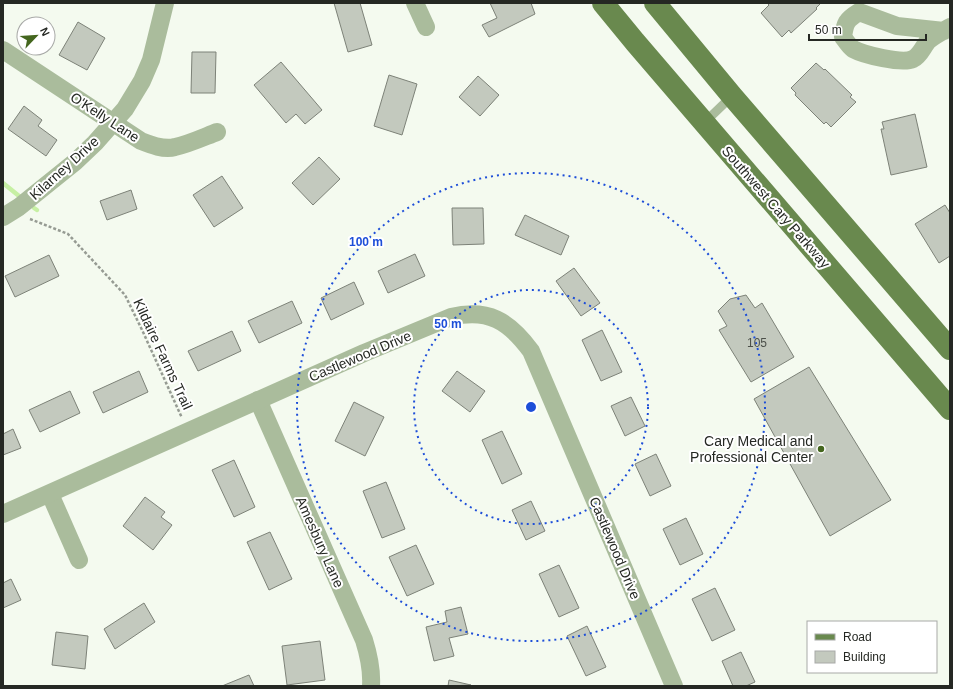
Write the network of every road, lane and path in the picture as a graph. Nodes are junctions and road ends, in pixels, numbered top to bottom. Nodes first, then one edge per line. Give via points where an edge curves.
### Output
1 (165, 3) edge
2 (415, 3) edge
3 (603, 3) edge
4 (655, 3) edge
5 (426, 27) dead end
6 (947, 29) edge
7 (3, 50) edge
8 (732, 96) junction
9 (112, 122) junction
10 (704, 122) junction
11 (217, 132) dead end
12 (7, 214) edge
13 (947, 340) edge
14 (258, 400) junction
15 (950, 409) edge
16 (188, 431) junction
17 (50, 494) junction
18 (3, 514) edge
19 (79, 560) dead end
20 (371, 686) edge
21 (674, 686) edge

1 - 9 street, Kilarney Drive via 151,60 142,81 125,109
2 - 5 street
3 - 10 main road, Southwest Cary Parkway
4 - 8 main road
6 - 6 street via 928,41 914,59 908,60 863,54 851,48 843,37 849,18 859,12 897,26
7 - 9 street, O'Kelly Lane
8 - 10 lane
8 - 13 main road
9 - 11 street, O'Kelly Lane via 141,141 158,147 174,148
9 - 12 street, Kilarney Drive via 75,162
10 - 15 main road, Southwest Cary Parkway
12 - 16 path, Kildaire Farms Trail via 68,234 125,295
14 - 16 street, Castlewood Drive
14 - 20 street, Amesbury Lane via 364,640 372,672
14 - 21 street, Castlewood Drive via 450,317 462,314 496,318 520,336 531,351
16 - 17 street, Castlewood Drive
17 - 18 street, Castlewood Drive
17 - 19 street

